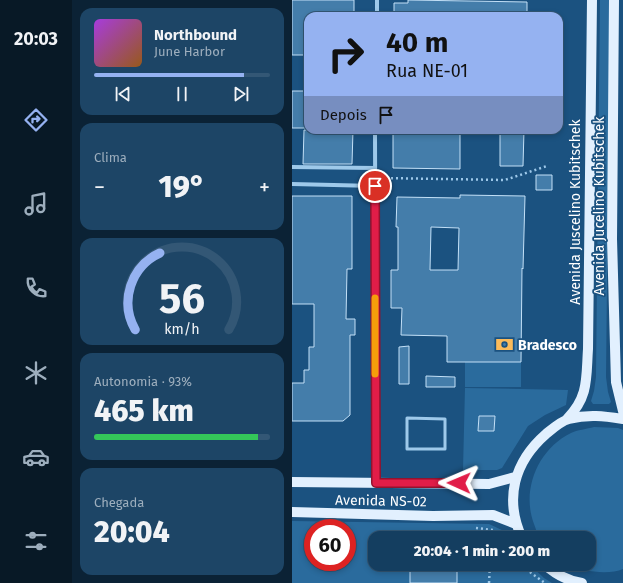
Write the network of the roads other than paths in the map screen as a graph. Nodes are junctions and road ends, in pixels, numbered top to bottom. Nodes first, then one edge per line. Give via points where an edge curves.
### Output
1 (377, 0) edge
2 (592, 0) edge
3 (614, 0) edge
4 (377, 12) edge
5 (376, 134) edge
6 (292, 167) edge
7 (375, 168) junction
8 (292, 184) edge
9 (375, 186) junction
10 (623, 411) edge
11 (407, 418) joint
12 (567, 419) junction
13 (623, 419) edge
14 (515, 477) junction
15 (292, 482) edge
16 (376, 483) junction
17 (292, 512) edge
18 (516, 524) junction
19 (519, 531) edge
20 (553, 571) edge
21 (578, 583) edge

1 - 4 street
2 - 12 main road, Avenida Juscelino Kubitschek via 586,383 582,400
3 - 10 main road, Avenida Jucelino Kubitschek via 612,239 616,382
5 - 7 street
6 - 7 street
7 - 9 street
8 - 9 street
9 - 16 street
11 - 11 lane via 407,449 445,449 445,418
12 - 13 main road via 597,415
12 - 14 main road via 536,442
14 - 16 main road, Avenida NS-02 via 489,484
14 - 18 main road via 513,504
15 - 16 main road, Avenida NS-02
17 - 18 main road, Avenida NS-02 via 493,515
18 - 19 main road
20 - 21 main road

